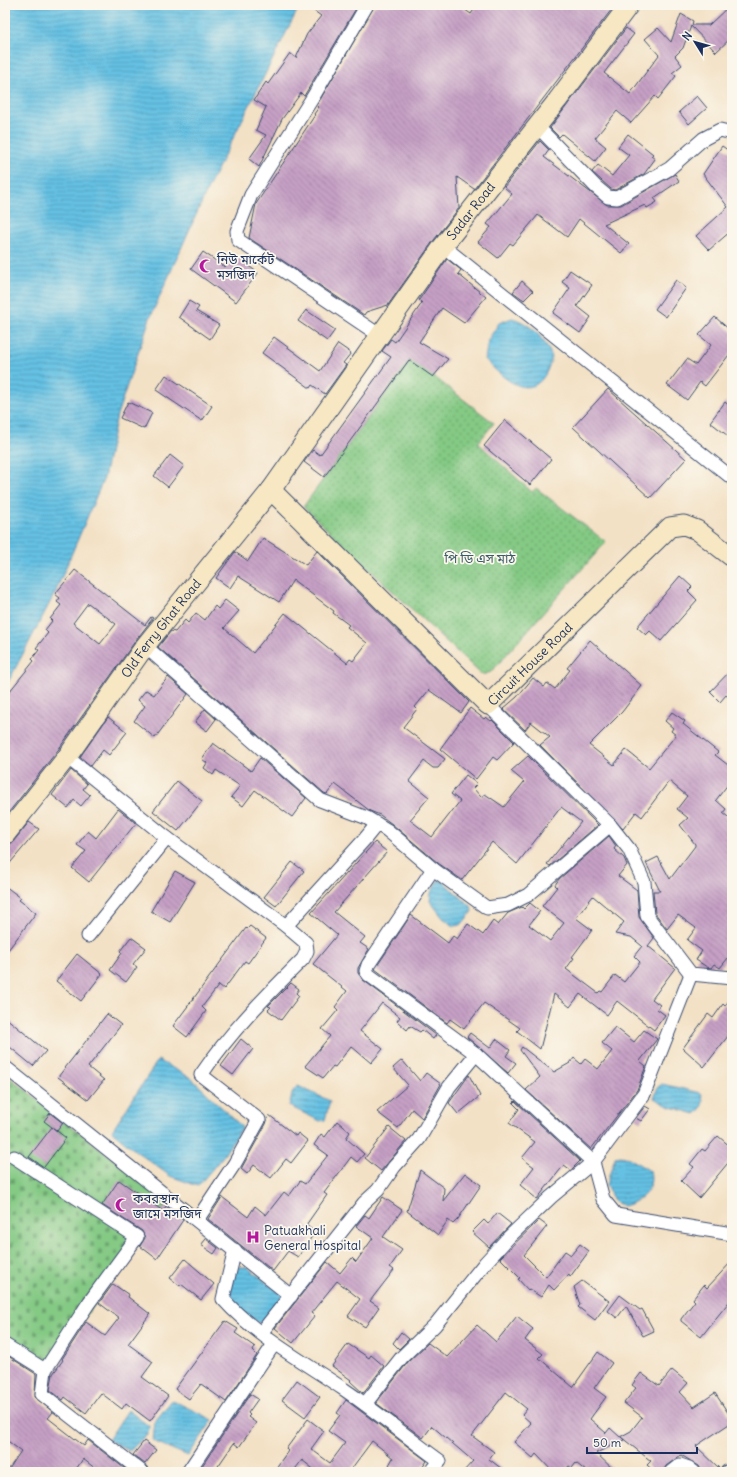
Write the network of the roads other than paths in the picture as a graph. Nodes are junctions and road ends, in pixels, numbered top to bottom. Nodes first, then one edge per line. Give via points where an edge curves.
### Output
1 (367, 5) edge
2 (629, 5) edge
3 (537, 126) junction
4 (732, 134) edge
5 (443, 246) junction
6 (380, 335) junction
7 (319, 423) joint
8 (732, 478) edge
9 (271, 490) junction
10 (732, 557) edge
11 (145, 646) junction
12 (488, 705) junction
13 (67, 757) junction
14 (377, 824) junction
15 (610, 825) junction
16 (5, 835) edge
17 (167, 838) junction
18 (433, 869) junction
19 (286, 926) junction
20 (88, 936) dead end
21 (691, 974) junction
22 (732, 978) edge
23 (476, 1054) junction
24 (5, 1067) edge
25 (14, 1157) dead end
26 (593, 1162) junction
27 (197, 1220) junction
28 (732, 1234) edge
29 (235, 1250) junction
30 (291, 1296) junction
31 (261, 1333) junction
32 (274, 1344) junction
33 (5, 1345) edge
34 (45, 1370) junction
35 (364, 1404) junction
36 (732, 1469) edge
37 (142, 1472) edge
38 (188, 1472) edge
39 (431, 1472) edge
40 (671, 1472) edge
41 (694, 1472) edge
42 (727, 1472) edge

1 - 6 street via 251,195 237,231 238,240
2 - 3 street, Sadar Road
3 - 4 street via 596,187 608,197 617,198 669,169 703,139 720,130
3 - 5 street, Sadar Road
5 - 6 street, Sadar Road
5 - 8 street
6 - 7 street, Sadar Road
7 - 9 street, Old Ferry Ghat Road
9 - 11 street, Old Ferry Ghat Road
9 - 12 street, Circuit House Road
10 - 12 street, Circuit House Road via 697,530 684,525 670,527
11 - 13 street, Old Ferry Ghat Road
11 - 14 street via 320,800
12 - 15 street
13 - 16 street, Old Ferry Ghat Road
13 - 17 street
14 - 18 street
14 - 19 street
15 - 18 street via 528,895 508,905 487,908
15 - 21 street via 629,849 644,882 647,916
17 - 19 street
17 - 20 street
18 - 23 street via 366,971
19 - 27 street via 306,943 307,951 303,959 249,1014 201,1075 259,1120 235,1163
21 - 22 street
21 - 26 street via 644,1094
23 - 26 street
23 - 30 street via 449,1087 419,1139 378,1190 364,1203
24 - 27 street
25 - 34 street via 137,1237 88,1304
26 - 28 street via 603,1199 616,1215
26 - 35 street via 551,1197 485,1262 435,1325 402,1357
27 - 29 street
29 - 30 street
29 - 31 street via 223,1299
30 - 31 street
31 - 32 street
32 - 35 street
32 - 38 street
33 - 34 street
34 - 37 street via 42,1394
35 - 39 street via 440,1461
36 - 42 street
40 - 41 street via 680,1466

